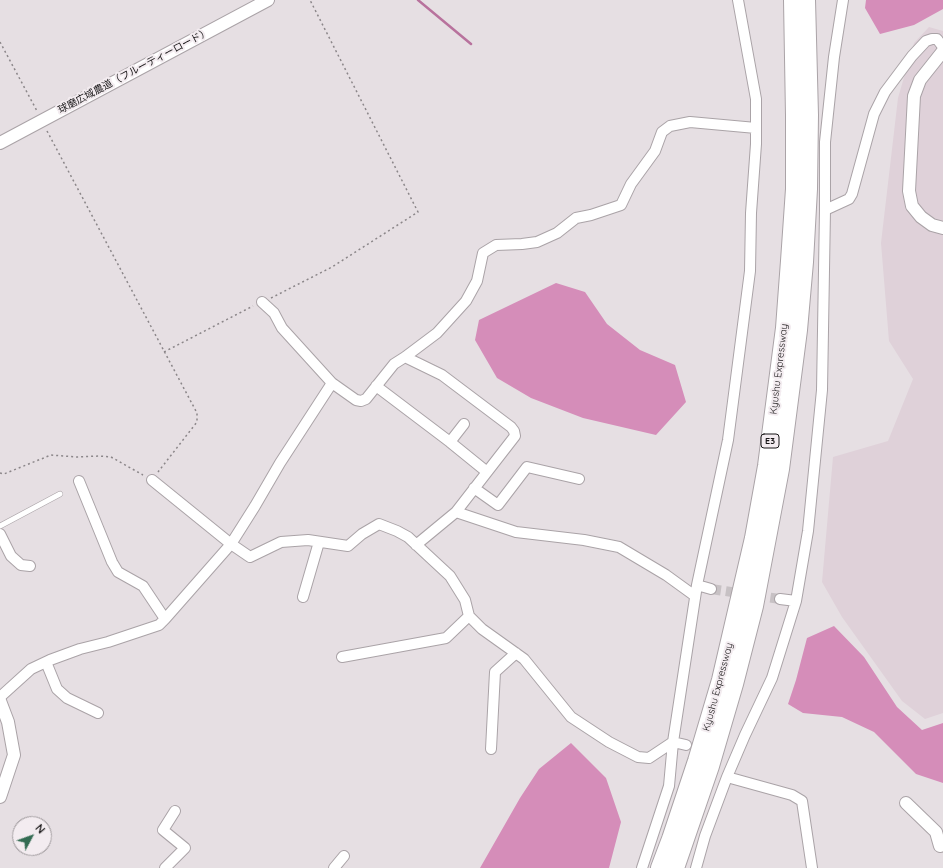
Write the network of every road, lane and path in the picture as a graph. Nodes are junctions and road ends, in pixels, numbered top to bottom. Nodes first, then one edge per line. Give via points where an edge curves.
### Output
1 (268, 0) edge
2 (310, 0) edge
3 (738, 0) edge
4 (793, 0) edge
5 (806, 0) edge
6 (843, 0) edge
7 (0, 42) edge
8 (943, 47) edge
9 (943, 51) edge
10 (42, 120) junction
11 (756, 128) junction
12 (0, 143) edge
13 (825, 210) junction
14 (943, 228) edge
15 (262, 302) junction
16 (164, 352) junction
17 (405, 357) junction
18 (332, 383) junction
19 (376, 386) junction
20 (464, 424) dead end
21 (450, 442) junction
22 (487, 472) junction
23 (0, 473) edge
24 (579, 479) dead end
25 (152, 480) junction
26 (79, 482) dead end
27 (474, 488) junction
28 (60, 494) dead end
29 (456, 512) junction
30 (0, 526) edge
31 (0, 534) edge
32 (319, 542) junction
33 (231, 544) junction
34 (416, 545) junction
35 (30, 566) dead end
36 (697, 585) junction
37 (711, 589) tunnel mouth
38 (695, 596) junction
39 (303, 597) dead end
40 (780, 599) tunnel mouth
41 (796, 601) junction
42 (469, 616) junction
43 (165, 619) junction
44 (516, 653) junction
45 (342, 657) dead end
46 (46, 662) junction
47 (0, 697) edge
48 (0, 701) edge
49 (98, 713) dead end
50 (673, 742) junction
51 (686, 745) dead end
52 (492, 749) dead end
53 (724, 757) dead end
54 (734, 760) junction
55 (727, 777) junction
56 (0, 797) edge
57 (906, 803) dead end
58 (176, 810) dead end
59 (942, 847) edge
60 (344, 856) dead end
61 (165, 868) edge
62 (334, 868) edge
63 (642, 868) edge
64 (660, 868) edge
65 (675, 868) edge
66 (696, 868) edge
67 (812, 868) edge

1 - 10 street, 球磨広域農道（フルーティーロード）
2 - 15 path via 418,212 332,267
3 - 11 street via 756,99
4 - 64 highway, Kyushu Expressway / E3 via 795,116 792,232 785,328 767,466 754,538 721,680 672,839
5 - 65 highway, Kyushu Expressway / E3 via 809,115 805,248 798,330 780,469 754,606 734,684 710,766
6 - 13 street via 825,142
7 - 10 path
8 - 13 street via 937,39 926,41 889,86 874,114 852,194 849,199
9 - 14 street via 920,80 914,96 909,190 912,206 921,217 932,225
10 - 12 street, 球磨広域農道（フルーティーロード）
10 - 16 path
11 - 17 street via 690,122 670,126 662,132 655,151 631,184 621,205 576,218 557,233 537,242 496,245 483,253 477,281 466,301 437,333
11 - 36 street via 750,271 728,440
13 - 41 street via 822,390 808,531
15 - 16 path
15 - 18 street
16 - 25 path via 197,412 197,422
17 - 19 street via 394,364
17 - 22 street via 442,375 514,431 515,436
18 - 19 street via 361,401 366,399
18 - 33 street
19 - 21 street
20 - 21 street
21 - 22 street
22 - 27 street
23 - 25 path via 4,474 51,454 99,456 111,457
24 - 27 street via 527,467 498,505
25 - 33 street
26 - 43 street via 118,572 143,586
27 - 29 street
28 - 30 lane
29 - 34 street
29 - 38 street via 516,532 619,547
31 - 35 street via 11,556 21,565
32 - 33 street via 281,542 250,557
32 - 34 street via 348,546 379,524 408,537
32 - 39 street
33 - 43 street
34 - 42 street via 450,576 465,600
36 - 37 street
36 - 38 street
38 - 50 street
40 - 41 street
41 - 54 street via 772,678
42 - 44 street via 482,629
42 - 45 street via 446,638
43 - 46 street via 159,625
44 - 50 street via 524,659 571,717 609,742 638,757 649,758
44 - 52 street via 495,672
46 - 47 street via 31,669
46 - 49 street via 57,689 67,698
48 - 56 street via 8,722 14,755
50 - 51 street
50 - 63 street via 669,786
53 - 54 street
54 - 55 street
55 - 66 street
55 - 67 street via 792,795 802,801
57 - 59 street via 936,832
58 - 61 street via 163,830 185,848
60 - 62 street

